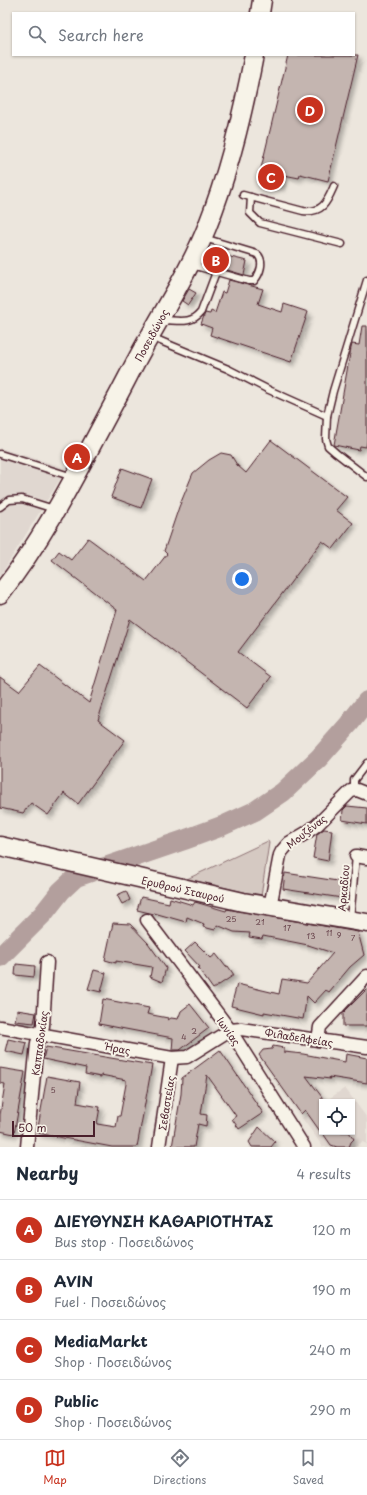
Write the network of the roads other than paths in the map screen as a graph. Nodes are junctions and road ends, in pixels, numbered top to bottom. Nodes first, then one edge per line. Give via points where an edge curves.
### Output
1 (262, 0) edge
2 (260, 12) edge
3 (254, 56) edge
4 (334, 186) dead end
5 (243, 195) dead end
6 (251, 197) junction
7 (202, 237) junction
8 (342, 244) dead end
9 (190, 264) junction
10 (216, 272) junction
11 (367, 280) edge
12 (159, 320) junction
13 (150, 336) junction
14 (327, 416) junction
15 (0, 454) edge
16 (74, 477) junction
17 (367, 477) edge
18 (0, 507) edge
19 (55, 510) junction
20 (0, 594) edge
21 (367, 763) edge
22 (354, 790) junction
23 (367, 794) edge
24 (6, 847) edge
25 (361, 857) edge
26 (270, 907) junction
27 (147, 920) dead end
28 (358, 922) edge
29 (47, 962) dead end
30 (367, 976) edge
31 (0, 1027) edge
32 (230, 1030) junction
33 (40, 1034) junction
34 (318, 1040) junction
35 (367, 1047) edge
36 (172, 1058) junction
37 (302, 1146) edge
38 (27, 1147) edge
39 (159, 1147) edge

1 - 2 street
3 - 7 street, Ποσειδώνος via 226,174
4 - 6 lane via 327,202 313,212
5 - 6 lane
6 - 8 lane via 250,213 260,223
7 - 9 street, Ποσειδώνος
7 - 10 lane via 261,257 258,277 254,281
9 - 10 lane
9 - 12 street, Ποσειδώνος
10 - 12 lane via 197,317 187,321
11 - 14 lane
12 - 13 street, Ποσειδώνος
13 - 14 lane via 228,369
13 - 16 street, Ποσειδώνος
14 - 17 lane via 328,446
15 - 16 lane
16 - 19 street, Ποσειδώνος
18 - 19 lane via 9,500 22,499
19 - 20 street, Ποσειδώνος via 22,567
21 - 22 lane via 354,780
22 - 23 street
22 - 26 street, Μουζένας via 317,825 289,843 282,851
24 - 26 street, Ερυθρού Σταυρού
25 - 28 lane, Αρκαδίου
26 - 28 street, Ερυθρού Σταυρού
27 - 32 street, Ιωνίας
29 - 33 street, Καππαδοκίας via 43,1026
30 - 34 street via 320,1027
31 - 33 street, Ήρας
32 - 34 street, Φιλαδελφείας via 255,1030
32 - 36 street, Ήρας via 190,1056
32 - 37 street, Ιωνίας
33 - 36 street, Ήρας
33 - 38 street, Καππαδοκίας
34 - 35 street, Φιλαδελφείας
36 - 39 street, Σεβαστείας

